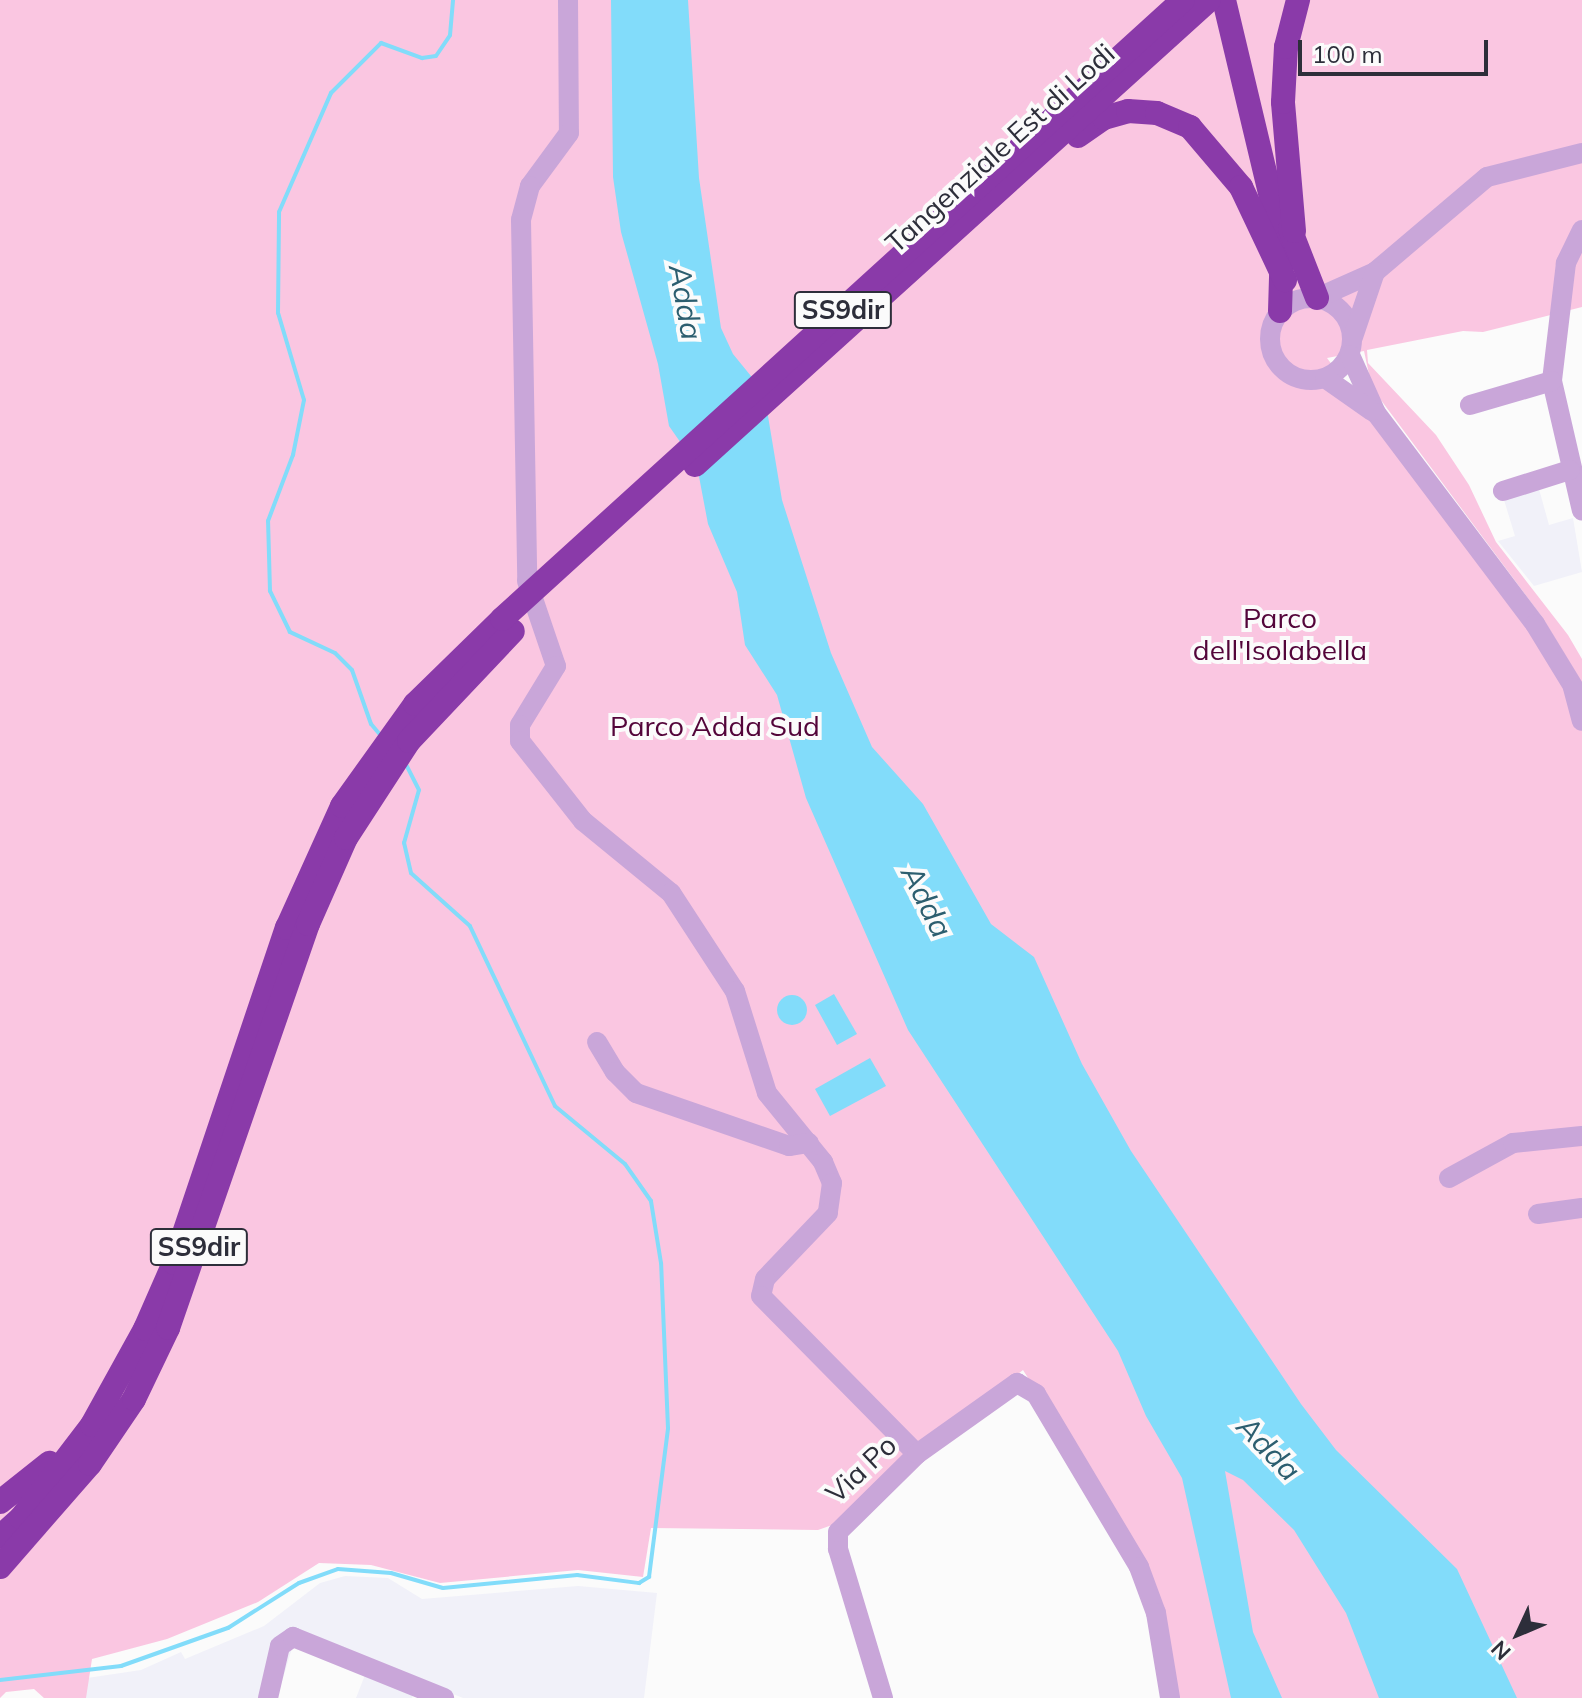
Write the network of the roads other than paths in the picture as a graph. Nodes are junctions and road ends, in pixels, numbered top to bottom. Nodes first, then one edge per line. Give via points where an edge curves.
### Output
1 (568, 0) edge
2 (1183, 0) edge
3 (1209, 0) edge
4 (1224, 0) edge
5 (1298, 0) edge
6 (1262, 148) junction
7 (1582, 153) edge
8 (980, 207) junction
9 (1582, 230) edge
10 (1298, 253) junction
11 (1375, 272) junction
12 (1285, 280) junction
13 (1317, 298) junction
14 (1280, 311) junction
15 (1351, 346) junction
16 (1325, 378) junction
17 (1552, 381) junction
18 (1470, 405) dead end
19 (1376, 413) junction
20 (1570, 470) junction
21 (1503, 491) dead end
22 (1582, 511) edge
23 (507, 625) junction
24 (1571, 680) junction
25 (1582, 701) edge
26 (1582, 721) edge
27 (319, 872) junction
28 (597, 1042) dead end
29 (1581, 1136) edge
30 (809, 1143) junction
31 (1449, 1178) dead end
32 (1582, 1208) edge
33 (1538, 1214) dead end
34 (92, 1425) junction
35 (917, 1454) junction
36 (0, 1502) edge
37 (0, 1537) edge
38 (0, 1567) edge
39 (268, 1698) edge
40 (444, 1698) edge
41 (883, 1698) edge
42 (1170, 1698) edge

1 - 30 street via 569,133 530,186 521,220 527,581 556,666 520,725 520,741 583,821 646,868 680,904 740,1000 767,1093
2 - 23 highway, Tangenziale Est di Lodi / SS9dir, bridge
3 - 8 highway, Tangenziale Est di Lodi / SS9dir
4 - 6 highway
5 - 10 highway via 1286,47 1283,102
6 - 10 highway
6 - 12 highway
7 - 11 street via 1487,177
8 - 12 highway via 1010,195 1081,133 1117,113 1172,117 1207,142 1258,216
8 - 23 highway, Tangenziale Est di Lodi / SS9dir
9 - 17 street via 1566,263
10 - 13 highway
11 - 13 street
11 - 15 street
12 - 14 highway
13 - 14 street
13 - 15 street via 1342,311
14 - 16 street via 1270,336 1276,362 1298,378
15 - 16 street
15 - 19 street
16 - 19 street
17 - 18 street
17 - 20 street
19 - 24 street
20 - 21 street
20 - 22 street
23 - 27 highway, SS9dir via 438,679
24 - 25 street
24 - 26 street
27 - 34 highway, SS9dir via 174,1263 120,1381
27 - 38 highway, SS9dir via 168,1328 134,1399 90,1464
28 - 30 street via 636,1093 789,1146
29 - 31 street via 1513,1143
30 - 35 street via 829,1173 832,1206 765,1279 761,1296
32 - 33 street
34 - 36 highway
34 - 37 highway via 21,1518
35 - 41 street, Via Po via 838,1532 838,1549
35 - 42 street, Via Po via 1013,1384 1027,1385 1095,1487 1139,1567 1156,1613
39 - 40 street via 284,1639 297,1638

